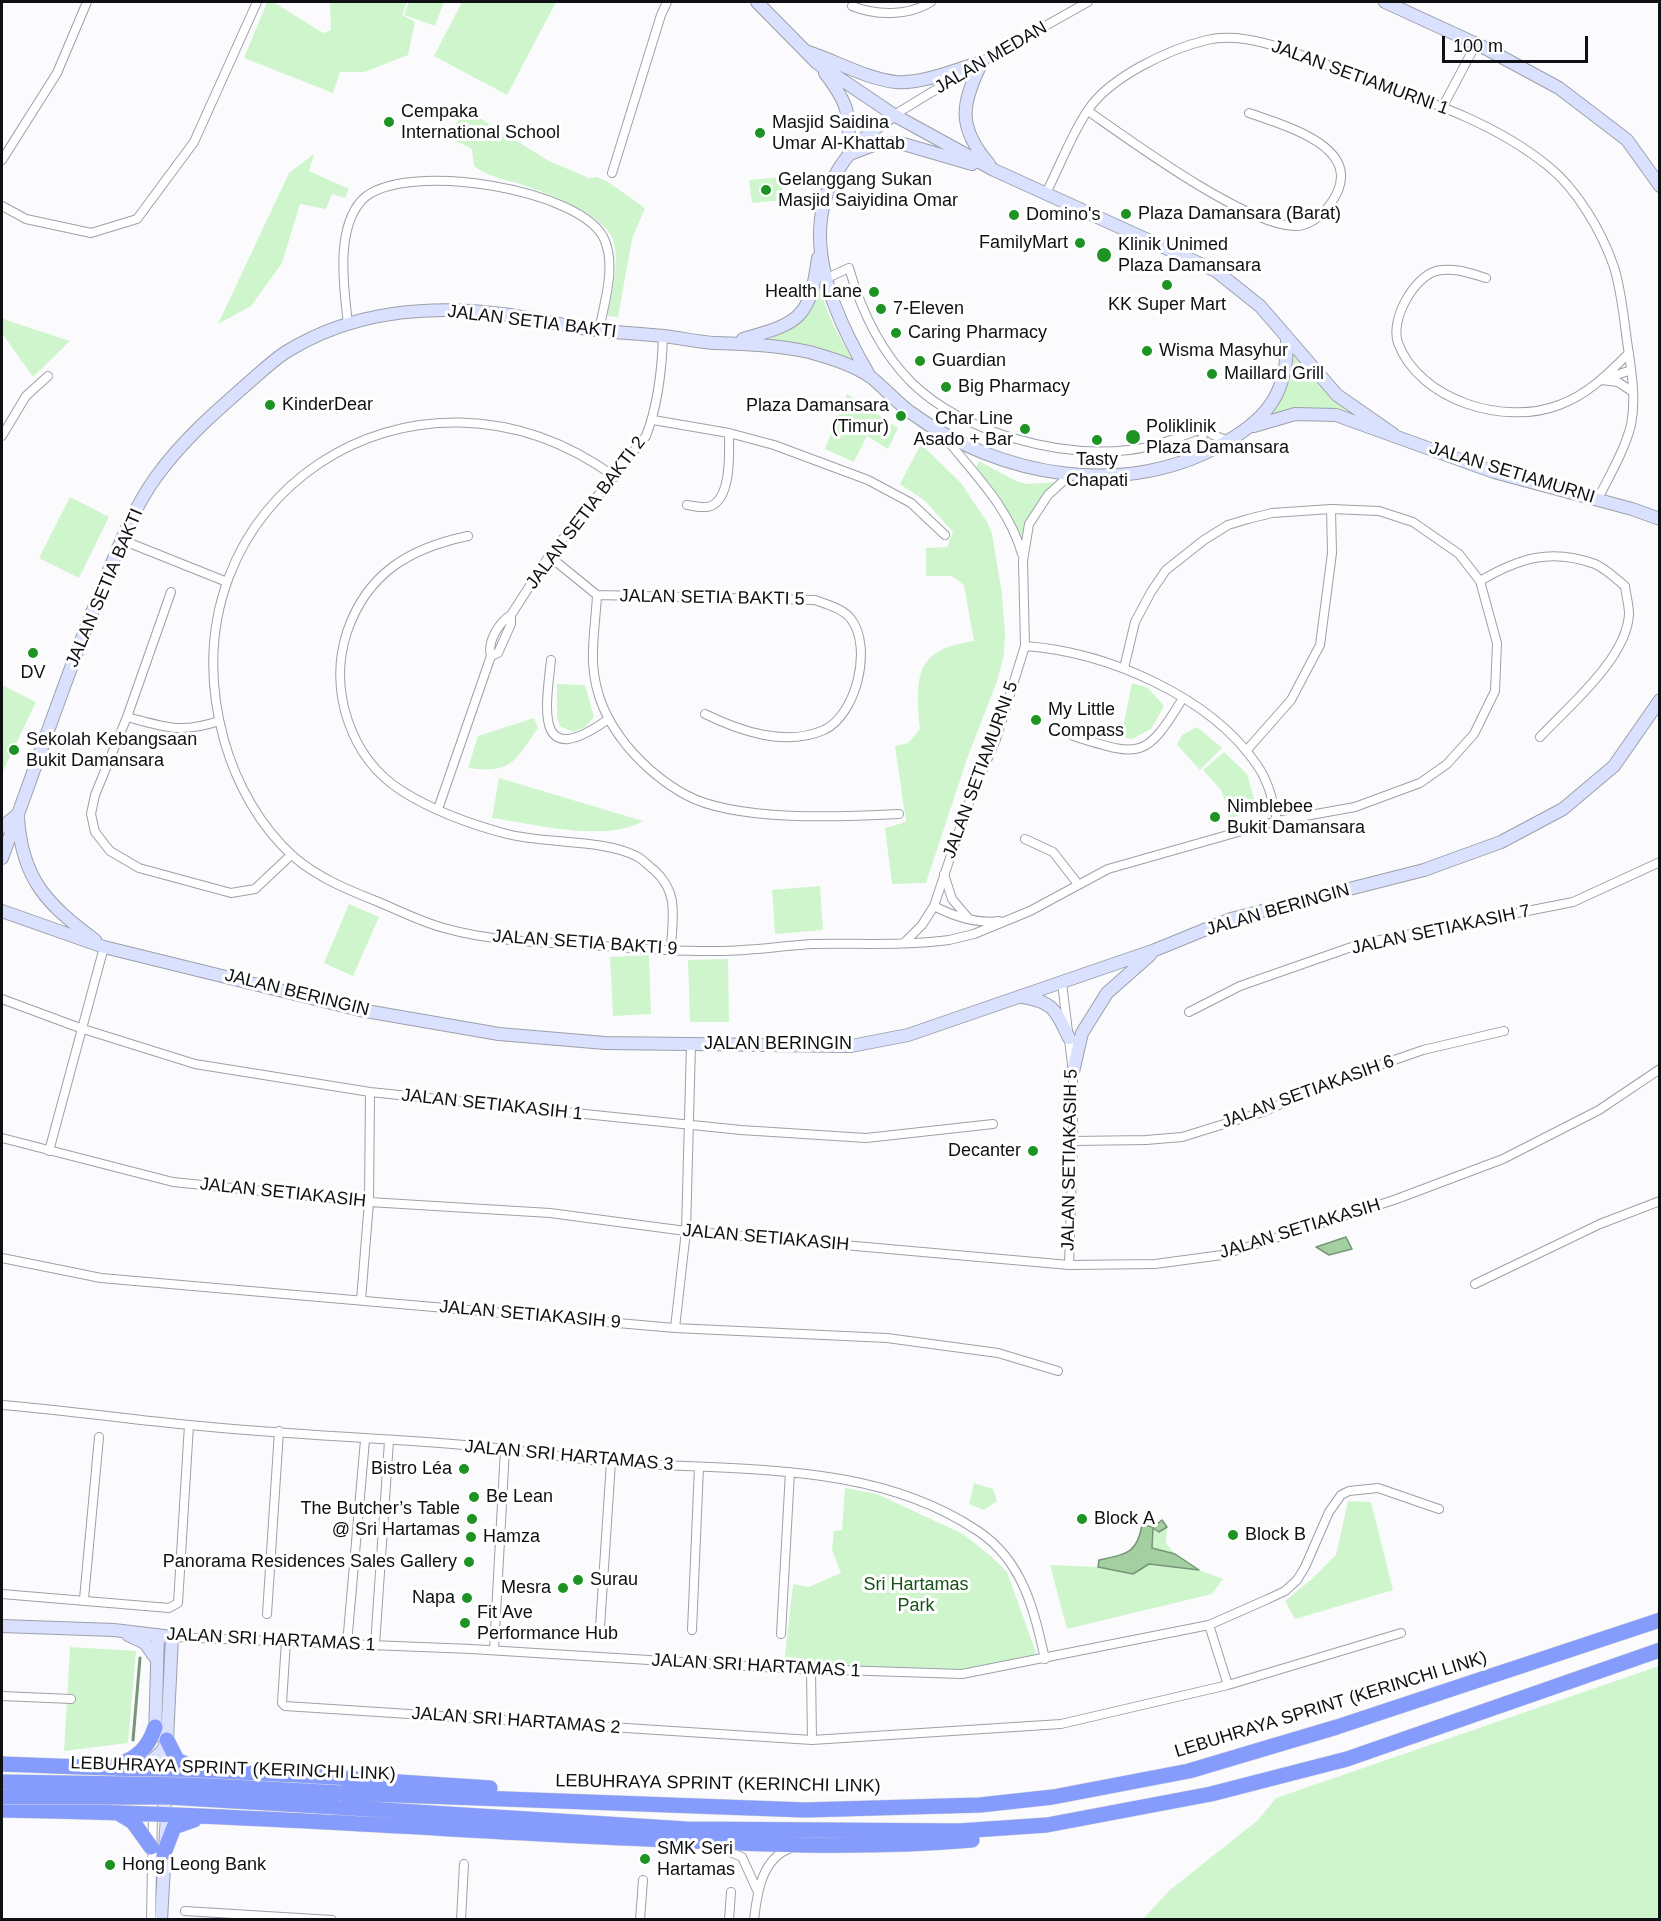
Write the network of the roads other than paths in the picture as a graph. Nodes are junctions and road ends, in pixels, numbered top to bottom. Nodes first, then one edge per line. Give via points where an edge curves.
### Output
1 (87, 2) edge
2 (257, 2) edge
3 (668, 2) edge
4 (757, 2) edge
5 (932, 2) edge
6 (1088, 2) edge
7 (1385, 2) edge
8 (852, 6) dead end
9 (1476, 44) junction
10 (804, 50) junction
11 (982, 62) junction
12 (817, 63) junction
13 (1443, 106) junction
14 (1088, 111) junction
15 (1249, 113) dead end
16 (894, 115) junction
17 (849, 154) junction
18 (2, 160) edge
19 (993, 170) junction
20 (612, 173) dead end
21 (1659, 186) edge
22 (1046, 192) junction
23 (2, 207) edge
24 (818, 250) junction
25 (1485, 278) dead end
26 (825, 279) junction
27 (348, 324) junction
28 (599, 331) junction
29 (663, 336) junction
30 (1287, 338) junction
31 (731, 343) junction
32 (1629, 353) junction
33 (1631, 370) junction
34 (48, 376) dead end
35 (869, 376) junction
36 (1601, 380) junction
37 (1634, 392) junction
38 (653, 420) junction
39 (1250, 427) junction
40 (1204, 428) junction
41 (938, 429) junction
42 (729, 433) junction
43 (1393, 434) junction
44 (2, 436) edge
45 (1229, 441) junction
46 (1199, 456) junction
47 (1072, 473) junction
48 (615, 477) junction
49 (1598, 501) junction
50 (687, 505) dead end
51 (1331, 509) junction
52 (1632, 509) junction
53 (1659, 511) edge
54 (1659, 519) edge
55 (468, 536) dead end
56 (945, 536) dead end
57 (122, 540) junction
58 (549, 556) junction
59 (1023, 561) junction
60 (1480, 581) junction
61 (227, 582) junction
62 (171, 592) dead end
63 (597, 595) junction
64 (1025, 646) junction
65 (551, 660) dead end
66 (1124, 668) junction
67 (1183, 698) junction
68 (1659, 700) edge
69 (705, 714) dead end
70 (127, 717) junction
71 (607, 720) junction
72 (219, 721) junction
73 (1073, 736) dead end
74 (1540, 736) dead end
75 (1246, 751) junction
76 (438, 809) junction
77 (18, 814) junction
78 (898, 814) dead end
79 (1277, 822) junction
80 (2, 827) edge
81 (1025, 839) dead end
82 (291, 855) junction
83 (2, 858) edge
84 (1659, 862) edge
85 (944, 872) junction
86 (1078, 884) junction
87 (934, 906) junction
88 (2, 911) edge
89 (970, 920) junction
90 (1007, 920) junction
91 (905, 942) junction
92 (104, 947) junction
93 (671, 950) junction
94 (1155, 950) junction
95 (1062, 983) junction
96 (1019, 996) junction
97 (2, 999) edge
98 (1189, 1012) dead end
99 (80, 1028) junction
100 (1504, 1031) dead end
101 (1068, 1038) junction
102 (691, 1044) junction
103 (1659, 1069) edge
104 (1073, 1071) junction
105 (370, 1092) junction
106 (688, 1124) junction
107 (993, 1124) dead end
108 (2, 1138) edge
109 (1073, 1141) junction
110 (49, 1151) junction
111 (1659, 1201) edge
112 (369, 1202) junction
113 (686, 1231) junction
114 (2, 1258) edge
115 (1069, 1265) junction
116 (1475, 1284) dead end
117 (362, 1300) junction
118 (675, 1328) junction
119 (1058, 1371) dead end
120 (2, 1405) edge
121 (189, 1425) junction
122 (279, 1431) junction
123 (99, 1437) dead end
124 (365, 1440) junction
125 (389, 1441) junction
126 (505, 1449) junction
127 (610, 1462) junction
128 (699, 1467) junction
129 (790, 1472) junction
130 (1438, 1509) dead end
131 (2, 1594) edge
132 (84, 1599) junction
133 (267, 1614) dead end
134 (1659, 1620) edge
135 (1209, 1625) junction
136 (2, 1626) edge
137 (600, 1627) dead end
138 (114, 1630) junction
139 (692, 1630) dead end
140 (1401, 1633) dead end
141 (781, 1634) dead end
142 (158, 1635) junction
143 (172, 1637) junction
144 (286, 1641) junction
145 (347, 1644) junction
146 (375, 1645) junction
147 (494, 1650) junction
148 (1659, 1650) edge
149 (1045, 1659) junction
150 (157, 1661) junction
151 (811, 1670) junction
152 (1228, 1685) junction
153 (2, 1696) edge
154 (71, 1699) dead end
155 (155, 1726) junction
156 (167, 1740) junction
157 (812, 1740) junction
158 (2, 1764) edge
159 (78, 1766) junction
160 (101, 1767) junction
161 (151, 1769) junction
162 (206, 1770) junction
163 (2, 1782) edge
164 (161, 1796) junction
165 (2, 1797) edge
166 (339, 1800) junction
167 (740, 1807) junction
168 (2, 1810) edge
169 (88, 1811) junction
170 (116, 1812) junction
171 (160, 1814) junction
172 (203, 1817) junction
173 (1047, 1825) junction
174 (700, 1842) junction
175 (807, 1845) junction
176 (157, 1850) junction
177 (464, 1864) dead end
178 (643, 1880) dead end
179 (757, 1890) junction
180 (731, 1892) dead end
181 (185, 1911) dead end
182 (151, 1920) edge
183 (161, 1920) edge
184 (332, 1920) edge
185 (461, 1920) edge
186 (640, 1920) edge
187 (729, 1920) edge
188 (754, 1920) edge

1 - 18 street via 57,73
2 - 23 street via 194,142 137,219 91,233 26,219
3 - 20 street
4 - 10 street
5 - 8 street via 912,11 872,14
6 - 11 street, JALAN MEDAN
7 - 9 street
9 - 13 street
9 - 21 street via 1559,88 1627,140
10 - 11 street via 897,82 916,81
10 - 12 street
11 - 16 street, JALAN MEDAN
11 - 19 street via 969,88 966,126 976,149
12 - 16 street
12 - 17 street via 844,98 849,114
13 - 14 street, JALAN SETIAMURNI 1 via 1260,42 1224,37 1172,53 1125,75
13 - 32 street, JALAN SETIAMURNI 1 via 1520,147 1548,166 1571,190 1614,267
14 - 15 street via 1217,195 1274,222 1297,226 1319,218 1339,190 1341,173 1329,149 1310,135
14 - 22 street, JALAN SETIAMURNI 1
16 - 17 street, JALAN SETIA BAKTI via 860,140
16 - 19 street
17 - 19 street via 879,143 900,143
17 - 24 street, JALAN SETIA BAKTI via 829,187 822,209
19 - 22 street
22 - 30 street via 1216,272 1260,306
24 - 26 street, JALAN SETIA BAKTI
24 - 31 street, JALAN SETIA BAKTI via 811,293 797,318 774,331
25 - 36 street via 1461,270 1434,272 1403,304 1396,324 1397,341 1419,374 1460,400 1511,413 1561,405
26 - 35 street, JALAN SETIA BAKTI via 839,318
26 - 40 street via 849,268 878,338 912,382 945,408 1004,435 1059,449 1116,451 1168,442
27 - 28 street, JALAN SETIA BAKTI via 386,314 454,309
27 - 28 street via 342,271 353,215 361,201 388,186 444,180 479,183 544,199 592,222 605,240 610,263
27 - 57 street, JALAN SETIA BAKTI via 314,336 282,354 187,438 154,479
28 - 29 street, JALAN SETIA BAKTI
29 - 31 street, JALAN SETIA BAKTI
29 - 38 street, JALAN SETIA BAKTI 2
30 - 39 street, JALAN SETIAMURNI via 1284,379 1268,410
30 - 43 street, JALAN SETIAMURNI via 1337,395
31 - 35 street, JALAN SETIA BAKTI via 804,351
32 - 33 street, JALAN SETIAMURNI 1
32 - 36 street
33 - 36 street
33 - 37 street, JALAN SETIAMURNI 1
34 - 44 street via 26,396
35 - 41 street, JALAN SETIAMURNI via 912,413
36 - 37 street via 1618,382
37 - 49 street, JALAN SETIAMURNI 1 via 1625,443
38 - 42 street
38 - 48 street, JALAN SETIA BAKTI 2 via 646,436
39 - 43 street, JALAN SETIAMURNI via 1313,413 1336,415
39 - 45 street, JALAN SETIAMURNI
40 - 45 street
40 - 46 street
41 - 47 street, JALAN SETIAMURNI via 987,455
41 - 59 street, JALAN SETIAMURNI 5 via 995,497 1014,531
42 - 50 street via 729,463 720,498 713,506
42 - 56 street via 774,445 868,480 911,503
43 - 49 street, JALAN SETIAMURNI via 1494,472
45 - 46 street, JALAN SETIAMURNI
46 - 47 street, JALAN SETIAMURNI via 1140,474
47 - 59 street, JALAN SETIAMURNI 5 via 1048,495 1029,524
48 - 58 street, JALAN SETIA BAKTI 2
48 - 61 street, JALAN SETIA BAKTI 9 via 571,448 514,428 445,421 393,430 322,462 282,495 250,536
49 - 52 street, JALAN SETIAMURNI
51 - 60 street via 1379,511 1413,522 1460,555
51 - 66 street via 1272,513 1228,525 1204,540 1166,570 1151,592 1135,622
51 - 75 street via 1332,553 1320,645 1291,700
52 - 53 street, JALAN SETIAMURNI
52 - 54 street, JALAN SETIAMURNI
55 - 76 street via 434,543 403,557 373,584 352,618 340,662 342,698 359,745 377,770 402,791
57 - 61 street
57 - 77 street, JALAN SETIA BAKTI
58 - 63 street, JALAN SETIA BAKTI 5
58 - 76 street, JALAN SETIA BAKTI 2 via 511,615 502,620 489,648 490,656
59 - 64 street, JALAN SETIAMURNI 5
60 - 74 street via 1525,559 1557,555 1597,565 1625,586 1629,614 1621,645 1587,688
60 - 79 street, JALAN SETIA BAKTI 9 via 1497,643 1495,691 1474,734 1448,764 1420,783 1355,807
61 - 72 street, JALAN SETIA BAKTI 9 via 212,659
62 - 70 street
63 - 69 street, JALAN SETIA BAKTI 5 via 815,600 851,619 859,641 860,674 852,697 826,729 796,737 775,736 751,733
63 - 71 street via 593,663
64 - 66 street
64 - 85 street, JALAN SETIAMURNI 5 via 996,739
65 - 71 street via 546,706 551,730 560,738 576,739
66 - 67 street
67 - 73 street via 1156,740 1139,750 1129,751
67 - 75 street via 1217,722
68 - 94 street, JALAN BERINGIN via 1614,766 1563,809 1501,842 1424,870 1231,920
70 - 72 street via 178,730
70 - 82 street via 92,805 95,832 110,851 139,868 231,893 255,889
71 - 78 street via 661,779 688,796 722,807 824,818
72 - 82 street, JALAN SETIA BAKTI 9 via 230,759 249,799
75 - 79 street via 1267,784
76 - 93 street via 507,833 638,856 670,888
77 - 80 street
77 - 83 street, JALAN SETIA BAKTI
77 - 92 street via 19,837 39,888 58,912
79 - 86 street, JALAN SETIA BAKTI 9 via 1108,869
81 - 86 street via 1053,852
82 - 93 street, JALAN SETIA BAKTI 9 via 340,885 443,928 511,941
84 - 98 street, JALAN SETIAKASIH 7 via 1573,902 1360,944 1240,986
85 - 87 street, JALAN SETIAMURNI 5
85 - 89 street, JALAN SETIAMURNI 5 via 952,898
86 - 90 street, JALAN SETIA BAKTI 9
87 - 89 street
87 - 91 street, JALAN SETIAMURNI 5 via 922,926
88 - 92 street, JALAN BERINGIN
89 - 90 street
90 - 91 street, JALAN SETIA BAKTI 9 via 962,937
91 - 93 street, JALAN SETIA BAKTI 9
92 - 99 street
92 - 102 street, JALAN BERINGIN via 360,1010 498,1034 605,1043
94 - 95 street, JALAN BERINGIN
94 - 104 street via 1107,993 1082,1033
95 - 96 street, JALAN BERINGIN
95 - 101 street, JALAN SETIAKASIH 5
96 - 101 street via 1041,1000 1056,1010
96 - 102 street, JALAN BERINGIN via 908,1035 851,1046
97 - 99 street, JALAN SETIAKASIH 1
99 - 105 street, JALAN SETIAKASIH 1 via 195,1064
99 - 110 street
100 - 109 street, JALAN SETIAKASIH 6 via 1423,1050 1328,1083 1263,1112 1182,1137
101 - 104 street, JALAN SETIAKASIH 5
102 - 106 street
103 - 115 street, JALAN SETIAKASIH via 1599,1110 1503,1159 1394,1200 1222,1255 1155,1264
104 - 109 street, JALAN SETIAKASIH 5
105 - 106 street, JALAN SETIAKASIH 1
105 - 112 street
106 - 107 street, JALAN SETIAKASIH 1 via 866,1138
106 - 113 street
108 - 110 street, JALAN SETIAKASIH
109 - 115 street, JALAN SETIAKASIH 5
110 - 112 street, JALAN SETIAKASIH via 173,1182
111 - 116 street via 1599,1224
112 - 113 street, JALAN SETIAKASIH via 550,1213
112 - 117 street
113 - 115 street, JALAN SETIAKASIH
113 - 118 street
114 - 117 street, JALAN SETIAKASIH 9 via 101,1278
117 - 118 street, JALAN SETIAKASIH 9
118 - 119 street, JALAN SETIAKASIH 9 via 887,1338 998,1353
120 - 121 street, JALAN SRI HARTAMAS 3
121 - 122 street, JALAN SRI HARTAMAS 3
121 - 132 street via 178,1603 174,1606
122 - 124 street, JALAN SRI HARTAMAS 3
122 - 133 street
123 - 132 street
124 - 125 street, JALAN SRI HARTAMAS 3
124 - 145 street
125 - 126 street, JALAN SRI HARTAMAS 3
125 - 146 street
126 - 127 street, JALAN SRI HARTAMAS 3
126 - 147 street
127 - 128 street, JALAN SRI HARTAMAS 3
127 - 137 street
128 - 129 street, JALAN SRI HARTAMAS 3
128 - 139 street
129 - 141 street
129 - 149 street, JALAN SRI HARTAMAS 3 via 880,1486 930,1504 982,1534 1006,1557 1026,1588
130 - 135 street, JALAN SRI HARTAMAS 1 via 1378,1488 1341,1495 1297,1580 1285,1591
131 - 132 street
134 - 167 highway, LEBUHRAYA SPRINT (KERINCHI LINK) via 1337,1727 1189,1771 1053,1797 980,1805 827,1810
135 - 149 street, JALAN SRI HARTAMAS 1
135 - 152 street
136 - 138 street, JALAN SRI HARTAMAS 1
138 - 142 street, JALAN SRI HARTAMAS 1
138 - 150 street via 145,1643
140 - 152 street, JALAN SRI HARTAMAS 2
142 - 143 street, JALAN SRI HARTAMAS 1
142 - 150 street
143 - 144 street, JALAN SRI HARTAMAS 1
143 - 156 street
144 - 145 street, JALAN SRI HARTAMAS 1
144 - 157 street, JALAN SRI HARTAMAS 2 via 282,1702 285,1706
145 - 146 street, JALAN SRI HARTAMAS 1
146 - 147 street, JALAN SRI HARTAMAS 1
147 - 151 street, JALAN SRI HARTAMAS 1
148 - 173 highway, LEBUHRAYA SPRINT (KERINCHI LINK) via 1347,1759 1211,1794
149 - 151 street, JALAN SRI HARTAMAS 1 via 962,1674
150 - 155 street
151 - 157 street
152 - 157 street, JALAN SRI HARTAMAS 2 via 1061,1724
153 - 154 street
155 - 160 highway via 148,1745 136,1756 118,1765
155 - 161 street
156 - 161 street
156 - 162 highway via 177,1760
158 - 159 highway
159 - 160 highway
159 - 169 highway via 100,1770 111,1787 105,1800
160 - 161 highway
161 - 162 highway
161 - 164 street
161 - 164 street
161 - 169 street
161 - 172 street via 172,1793
162 - 167 highway
162 - 172 highway via 191,1793 194,1808
163 - 166 highway, LEBUHRAYA SPRINT (KERINCHI LINK), bridge via 190,1785
164 - 171 street
165 - 166 highway, LEBUHRAYA SPRINT (KERINCHI LINK), bridge
166 - 167 highway, LEBUHRAYA SPRINT (KERINCHI LINK)
166 - 173 highway, LEBUHRAYA SPRINT (KERINCHI LINK) via 686,1829 947,1832
168 - 169 highway
169 - 170 highway
170 - 171 highway
170 - 176 highway via 133,1822
171 - 172 highway
171 - 176 street
172 - 174 highway
172 - 176 highway via 174,1827
173 - 175 highway via 1013,1837 921,1845
174 - 175 highway
174 - 179 street via 741,1857
175 - 179 street via 790,1848 774,1858
176 - 182 street
176 - 183 street
177 - 185 street
178 - 186 street
179 - 188 street
180 - 187 street
181 - 184 street

